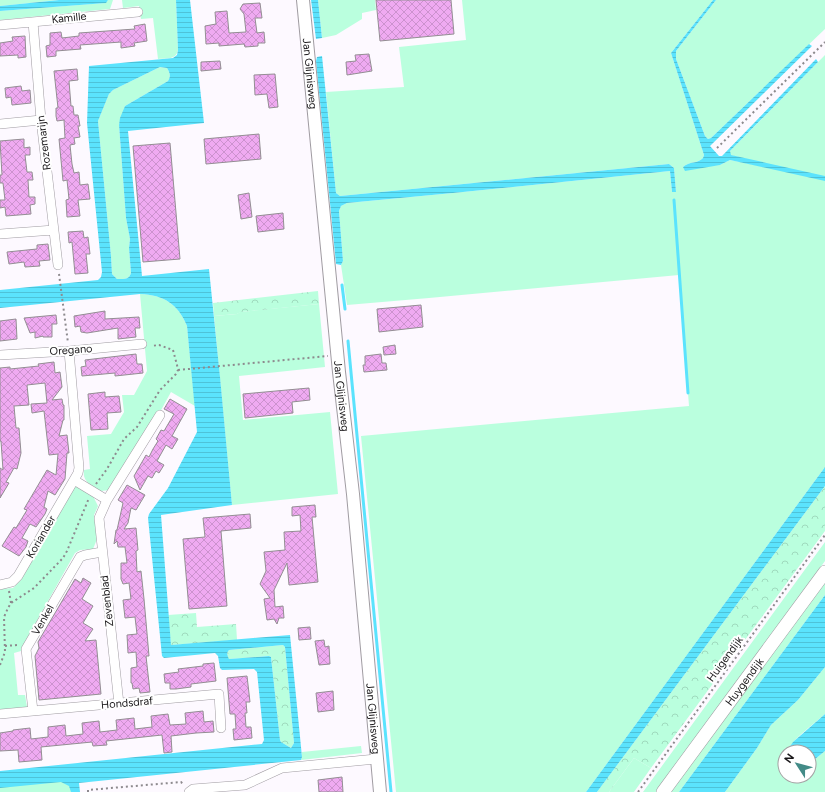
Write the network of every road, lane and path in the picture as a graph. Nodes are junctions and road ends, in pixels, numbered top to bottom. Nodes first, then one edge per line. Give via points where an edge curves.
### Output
1 (303, 0) edge
2 (138, 12) dead end
3 (33, 22) junction
4 (0, 25) edge
5 (825, 42) edge
6 (41, 120) junction
7 (0, 124) edge
8 (717, 148) dead end
9 (54, 230) junction
10 (0, 234) edge
11 (58, 264) dead end
12 (60, 279) dead end
13 (142, 344) dead end
14 (69, 351) junction
15 (0, 355) edge
16 (329, 356) dead end
17 (178, 370) dead end
18 (160, 415) dead end
19 (74, 480) junction
20 (107, 500) junction
21 (825, 535) edge
22 (102, 552) junction
23 (825, 572) edge
24 (4, 584) edge
25 (11, 603) dead end
26 (119, 704) junction
27 (33, 711) junction
28 (0, 714) edge
29 (221, 728) dead end
30 (376, 759) junction
31 (189, 791) edge
32 (88, 792) edge
33 (380, 792) edge
34 (638, 792) edge
35 (663, 792) edge

1 - 30 street, Jan Glijnisweg via 353,494
2 - 3 street, Kamille
3 - 4 street, Kamille
3 - 6 street, Rozemarijn
5 - 8 path
6 - 7 street
6 - 9 street, Rozemarijn
9 - 10 street
9 - 11 street, Rozemarijn
12 - 14 path
13 - 14 street, Oregano
14 - 15 street, Oregano
14 - 19 street, Koriander via 79,468
16 - 17 path
18 - 20 street, Zevenblad
19 - 20 street
19 - 24 street, Koriander via 18,576 12,582
20 - 22 street, Zevenblad via 99,518
21 - 34 path, Huigendijk
22 - 26 street, Zevenblad
22 - 27 street, Venkel via 80,557 26,649
23 - 35 main road, Huygendijk
24 - 25 path
26 - 27 street, Hondsdraf
26 - 29 street, Hondsdraf via 219,694
27 - 28 street, Hondsdraf
30 - 31 street via 282,768 245,785
30 - 33 street, Jan Glijnisweg
31 - 32 path via 181,782

